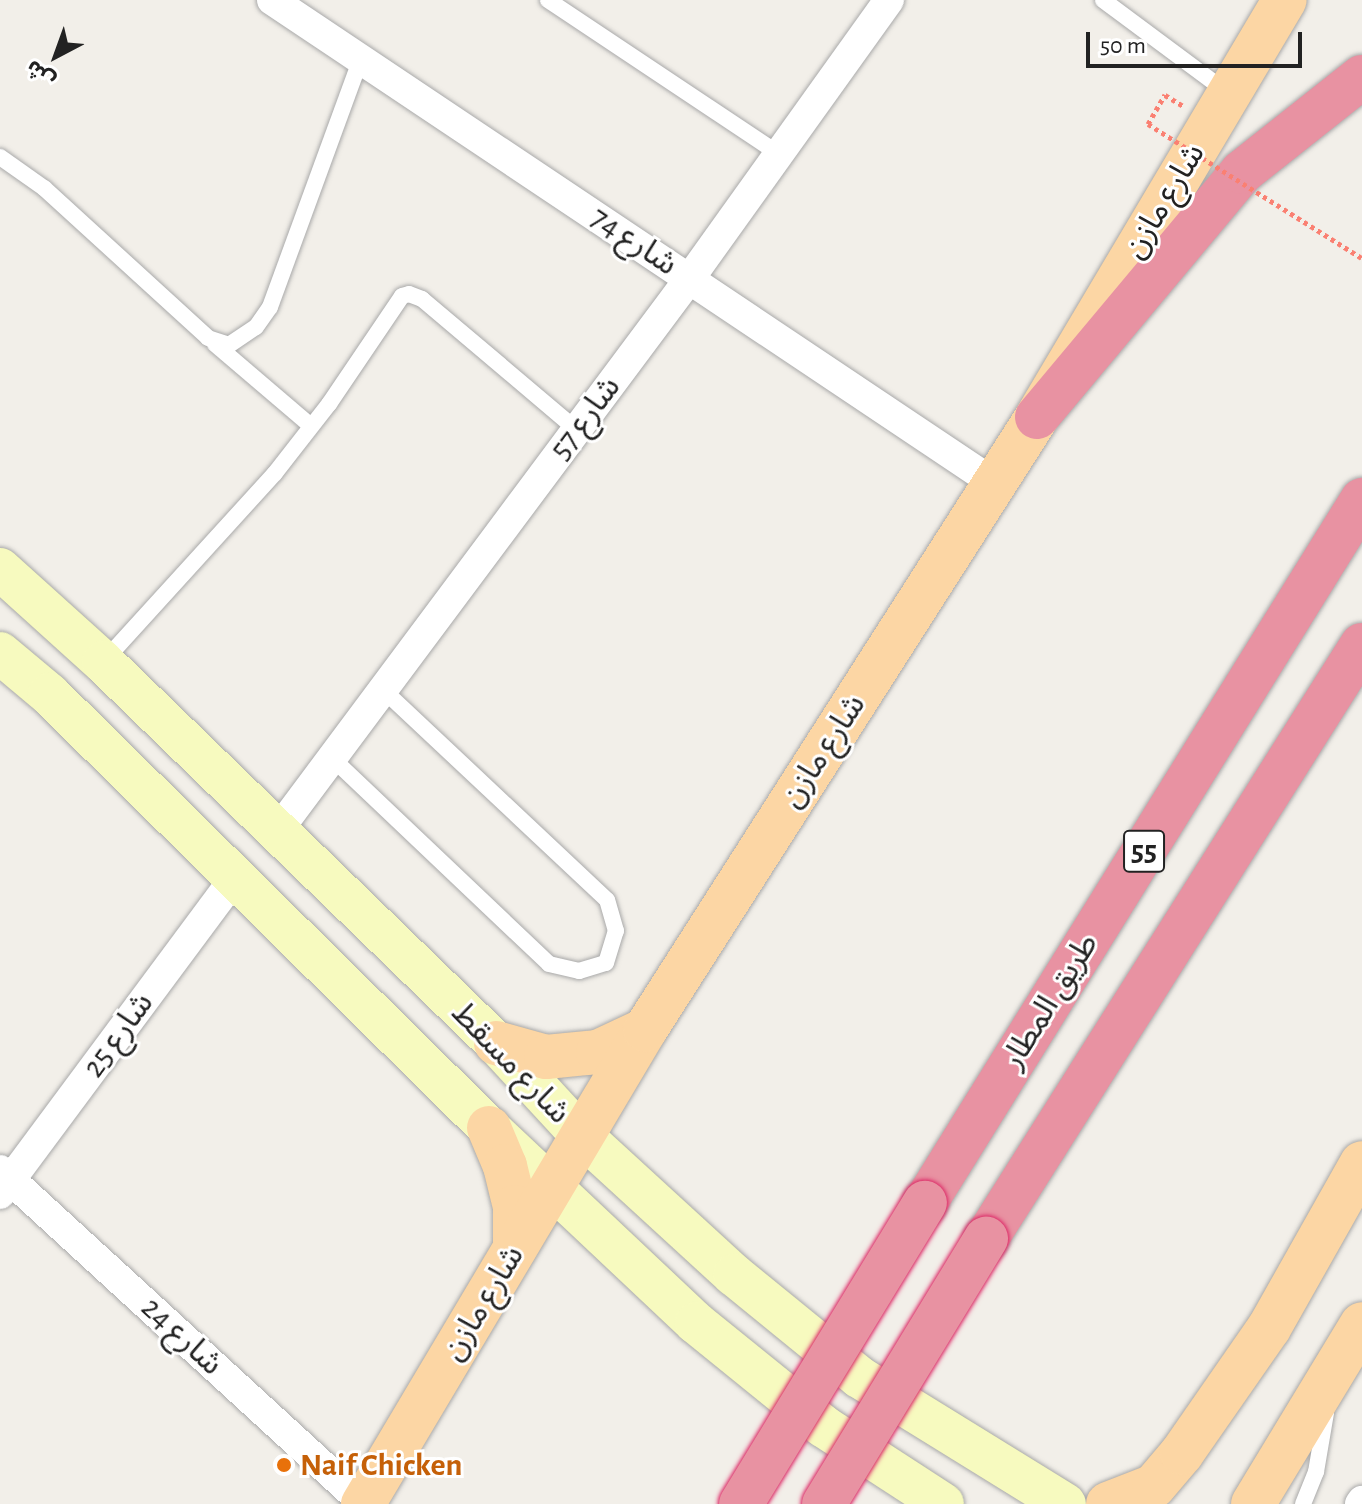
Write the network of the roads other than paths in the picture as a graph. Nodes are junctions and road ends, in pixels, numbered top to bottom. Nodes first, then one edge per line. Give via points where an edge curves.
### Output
1 (272, 0) edge
2 (548, 0) edge
3 (889, 0) edge
4 (1103, 0) edge
5 (1285, 0) edge
6 (361, 59) junction
7 (1362, 77) edge
8 (1228, 93) junction
9 (779, 154) junction
10 (0, 157) edge
11 (690, 278) junction
12 (208, 338) junction
13 (1037, 417) junction
14 (311, 426) junction
15 (577, 430) junction
16 (994, 483) junction
17 (1362, 500) edge
18 (0, 569) edge
19 (1362, 645) edge
20 (0, 653) edge
21 (103, 662) junction
22 (383, 690) junction
23 (49, 694) junction
24 (163, 723) junction
25 (332, 758) junction
26 (118, 762) junction
27 (276, 833) junction
28 (236, 876) junction
29 (645, 1030) junction
30 (496, 1043) junction
31 (489, 1128) junction
32 (581, 1135) junction
33 (1362, 1163) edge
34 (4, 1181) edge
35 (550, 1185) junction
36 (515, 1248) junction
37 (1362, 1324) edge
38 (1334, 1369) junction
39 (363, 1504) edge
40 (741, 1504) edge
41 (824, 1504) edge
42 (943, 1504) edge
43 (1065, 1504) edge
44 (1108, 1504) edge
45 (1253, 1504) edge
46 (1303, 1504) edge

1 - 6 street, شارع 74
2 - 9 lane
3 - 9 street, شارع 57
4 - 8 lane
5 - 8 main road, شارع مازن
6 - 11 street, شارع 74
6 - 12 lane via 270,307 238,341 229,345
7 - 13 highway via 1242,172
8 - 13 main road, شارع مازن
9 - 11 street, شارع 57
10 - 12 lane via 44,188
11 - 15 street, شارع 57
11 - 16 street, شارع 74
12 - 14 lane
13 - 16 main road, شارع مازن
14 - 15 lane via 397,301 409,294 422,299
14 - 21 lane via 275,473
15 - 22 street, شارع 57
16 - 29 main road, شارع مازن
17 - 40 highway, طريق المطار / 55, bridge
18 - 21 street, شارع مسقط
19 - 41 highway, 55, bridge
20 - 23 street, شارع مسقط
21 - 23 street via 82,689
21 - 24 street, شارع مسقط
22 - 25 street, شارع 57
22 - 25 lane via 607,900 616,931 606,963 579,971 549,964
23 - 26 street, شارع مسقط
24 - 26 street via 145,717 128,721 114,745
24 - 27 street, شارع مسقط
25 - 27 street, شارع 57
26 - 28 street, شارع مسقط
27 - 30 street, شارع مسقط
28 - 31 street, شارع مسقط
28 - 34 street, شارع 25
29 - 30 main road via 598,1052 546,1057
29 - 32 main road, شارع مازن
30 - 32 street, شارع مسقط
31 - 35 street, شارع مسقط
31 - 36 main road via 515,1207
32 - 35 main road, شارع مازن
32 - 43 street, شارع مسقط via 734,1275 859,1377
33 - 44 main road via 1269,1328 1182,1453 1154,1486
34 - 39 street, شارع 24
35 - 36 main road, شارع مازن
35 - 42 street, شارع مسقط via 696,1323 823,1426
36 - 39 main road, شارع مازن
37 - 38 main road
38 - 45 main road
38 - 46 lane via 1316,1472

